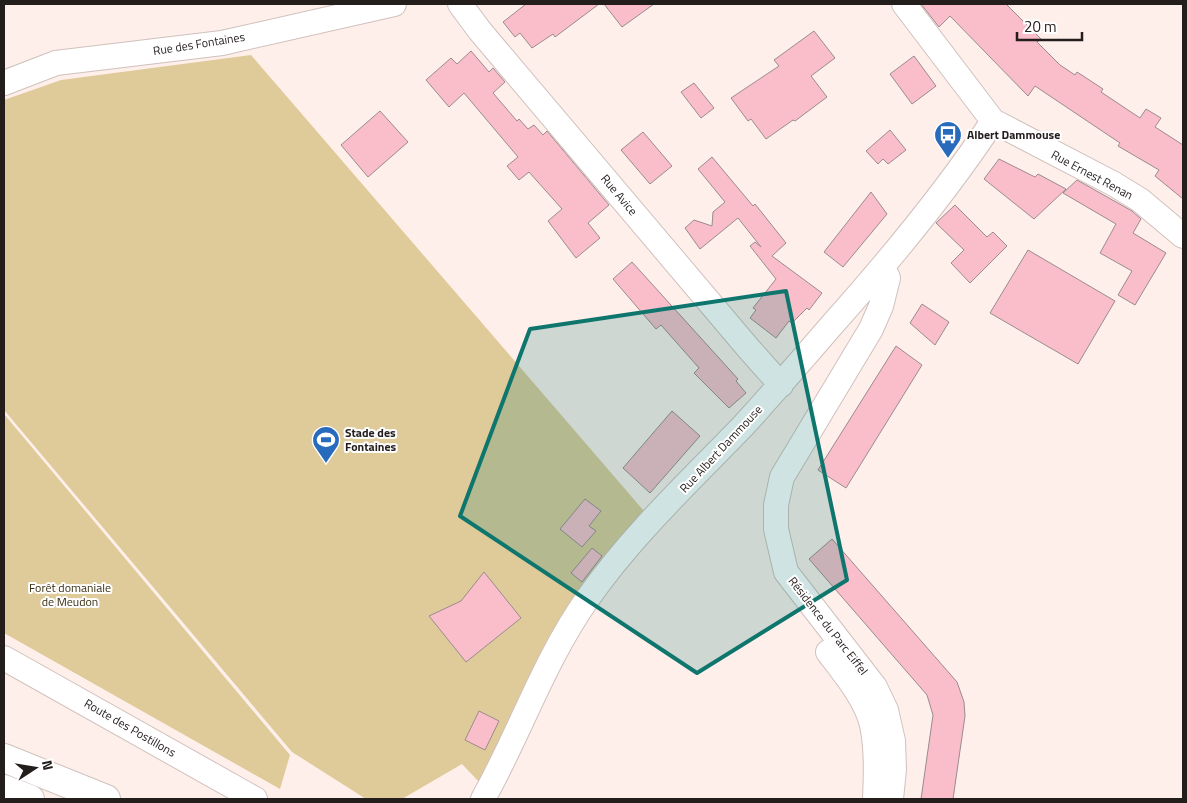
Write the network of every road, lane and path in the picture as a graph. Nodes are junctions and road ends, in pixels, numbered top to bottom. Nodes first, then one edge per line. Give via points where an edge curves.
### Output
1 (394, 4) edge
2 (460, 4) edge
3 (904, 4) edge
4 (4, 83) edge
5 (993, 121) junction
6 (1183, 236) edge
7 (883, 267) junction
8 (856, 299) junction
9 (781, 384) junction
10 (4, 658) edge
11 (4, 758) edge
12 (4, 789) edge
13 (30, 799) edge
14 (106, 799) edge
15 (255, 799) edge
16 (483, 799) edge
17 (875, 799) edge
18 (891, 799) edge

1 - 4 street, Rue des Fontaines via 222,43 56,63
2 - 9 street, Rue Avice
3 - 5 street, Rue Ernest Renan
5 - 6 street, Rue Ernest Renan via 1114,184 1140,200
5 - 7 street, Rue Albert Dammouse via 937,200
7 - 8 street, Rue Albert Dammouse
7 - 18 street, Résidence du Parc Eiffel via 888,278 871,329 782,477 776,513 786,572 875,686 886,710 893,741
8 - 9 street, Rue Albert Dammouse
8 - 17 street, Résidence du Parc Eiffel via 862,314 770,476 761,508 764,550 779,590 844,674 872,724
9 - 16 street, Rue Albert Dammouse via 621,556 588,598 561,640 502,766
10 - 15 street, Route des Postillons
11 - 14 highway
12 - 13 highway

